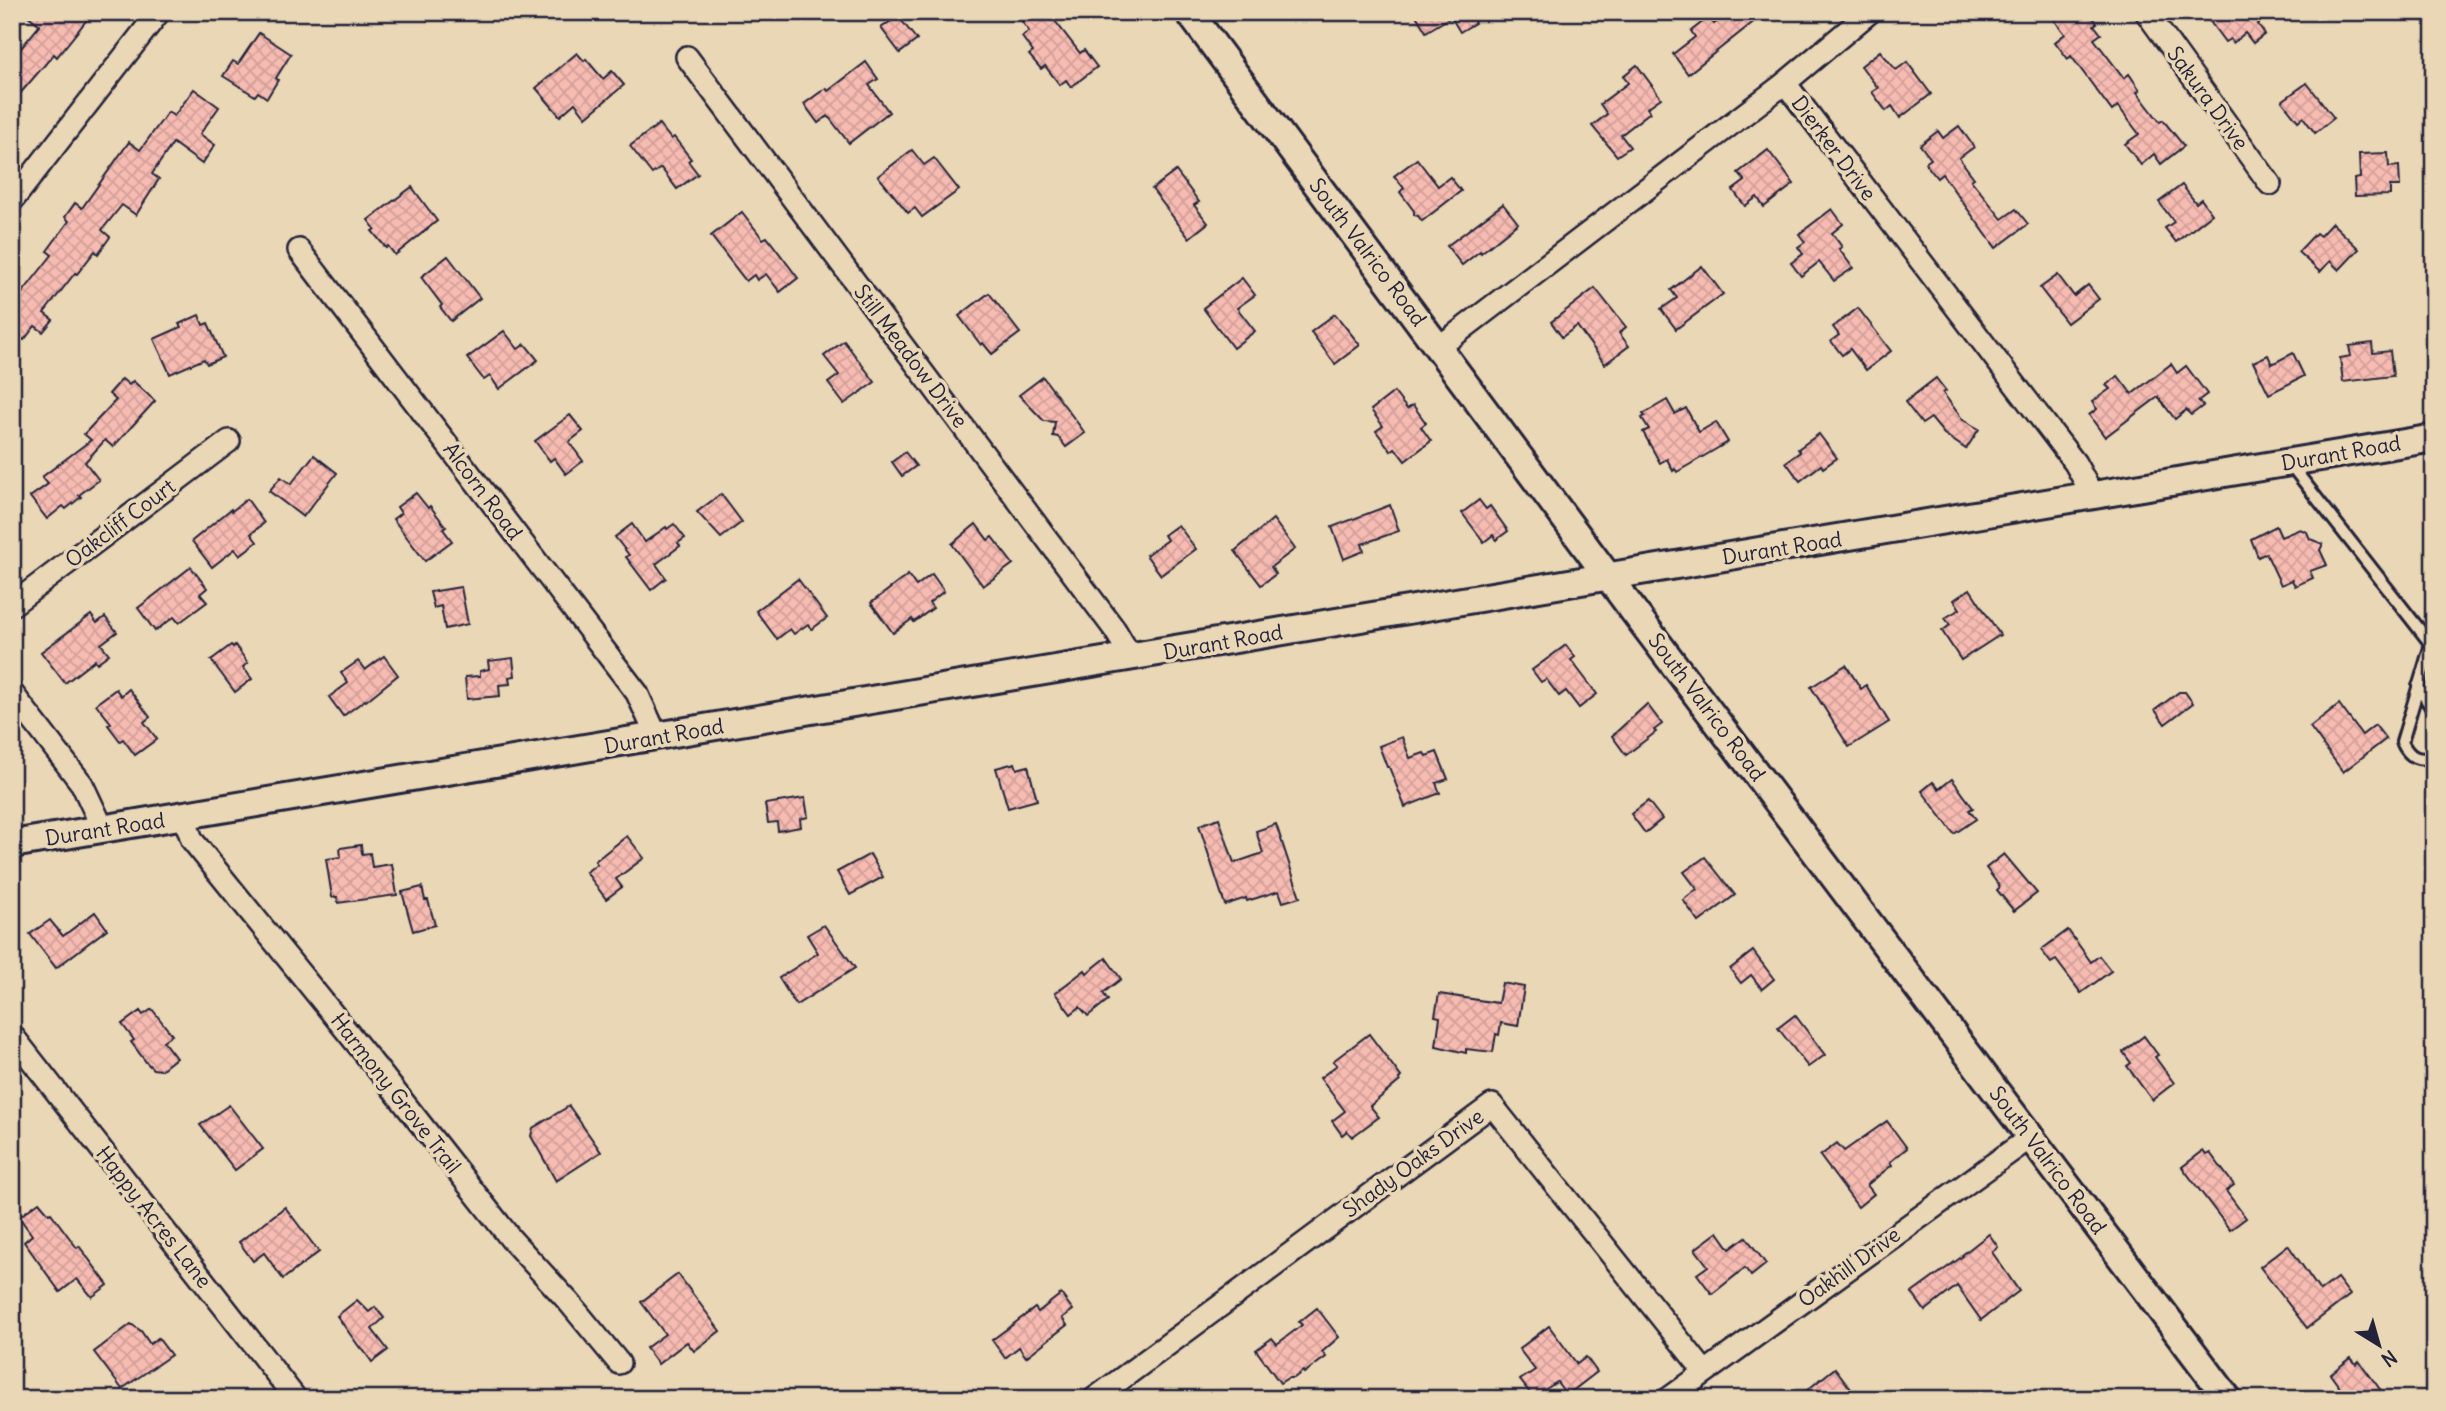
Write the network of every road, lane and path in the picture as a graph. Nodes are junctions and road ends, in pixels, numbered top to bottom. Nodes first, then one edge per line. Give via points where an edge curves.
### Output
1 (159, 12) edge
2 (1189, 12) edge
3 (1870, 12) edge
4 (2146, 12) edge
5 (687, 57) dead end
6 (1785, 83) junction
7 (2270, 184) dead end
8 (12, 201) edge
9 (299, 250) dead end
10 (1439, 347) junction
11 (2434, 438) edge
12 (229, 441) dead end
13 (2289, 462) junction
14 (2093, 496) junction
15 (1610, 576) junction
16 (12, 605) edge
17 (2432, 646) edge
18 (1131, 657) junction
19 (2418, 687) junction
20 (12, 693) edge
21 (2434, 712) edge
22 (657, 737) junction
23 (2434, 757) edge
24 (184, 816) junction
25 (103, 829) junction
26 (12, 844) edge
27 (12, 1035) edge
28 (2031, 1137) junction
29 (619, 1363) dead end
30 (1704, 1371) junction
31 (296, 1399) edge
32 (1094, 1399) edge
33 (1668, 1399) edge
34 (2228, 1399) edge

1 - 8 street
2 - 10 street, South Valrico Road
3 - 6 street
4 - 7 street, Sakura Drive
5 - 18 street, Still Meadow Drive
6 - 10 street, Dierker Drive
6 - 14 street, Dierker Drive via 2075,463
9 - 22 street, Alcorn Road via 637,693
10 - 15 street, South Valrico Road
11 - 13 street, Durant Road
12 - 16 street, Oakcliff Court
13 - 14 street, Durant Road
13 - 17 lane
14 - 15 street, Durant Road
15 - 18 street, Durant Road
15 - 28 street, South Valrico Road
17 - 19 lane
18 - 22 street, Durant Road
19 - 21 lane
19 - 23 lane via 2402,743 2417,759
20 - 25 street via 82,784
22 - 24 street, Durant Road
24 - 25 street, Durant Road
24 - 29 street, Harmony Grove Trail via 192,840 511,1239
25 - 26 street, Durant Road
27 - 31 street, Happy Acres Lane
28 - 30 street, Oakhill Drive
28 - 34 street, South Valrico Road
30 - 32 street, Shady Oaks Drive via 1492,1105
30 - 33 street, Oakhill Drive

